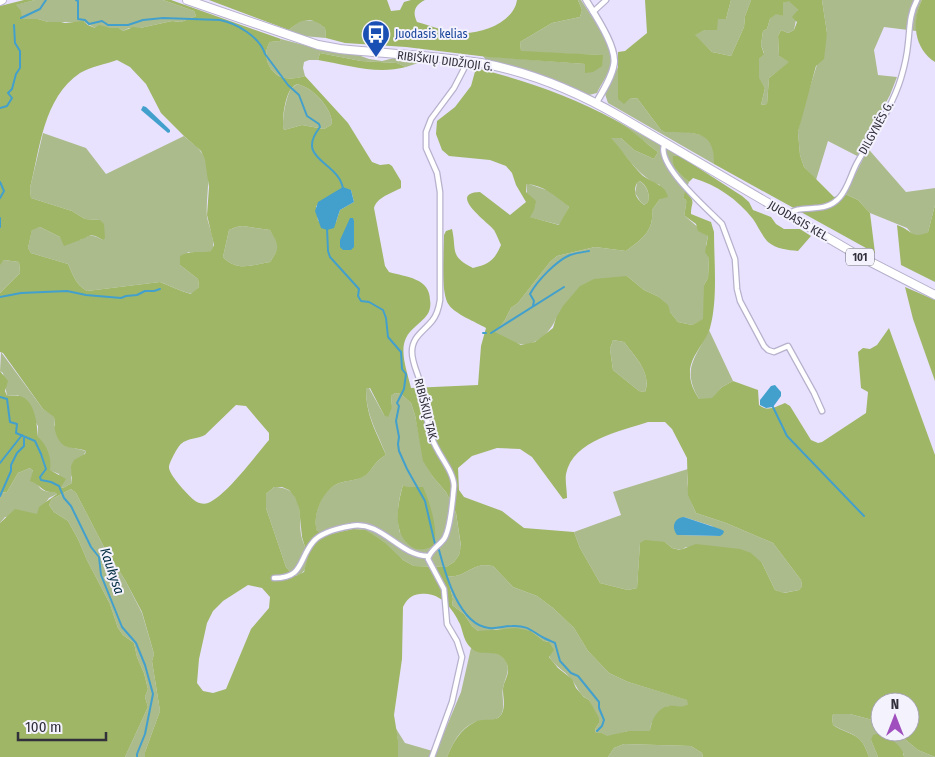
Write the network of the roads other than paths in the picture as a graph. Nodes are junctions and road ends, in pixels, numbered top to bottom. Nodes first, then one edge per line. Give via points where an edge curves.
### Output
1 (187, 0) edge
2 (586, 0) edge
3 (606, 0) edge
4 (917, 0) edge
5 (593, 12) junction
6 (468, 61) junction
7 (596, 103) junction
8 (665, 143) junction
9 (788, 214) junction
10 (935, 295) edge
11 (822, 411) dead end
12 (428, 556) junction
13 (274, 578) dead end
14 (432, 757) edge

1 - 6 main road, RIBIŠKIŲ DIDŽIOJI G. / 101 via 318,45
2 - 5 street
3 - 5 street
4 - 9 street, DILGYNĖS G. via 911,14 901,78 844,192 827,206 796,209
5 - 7 street via 614,57 613,68
6 - 7 main road, RIBIŠKIŲ DIDŽIOJI G. / 101 via 541,79
6 - 12 street, RIBIŠKIŲ TAK. via 454,88 430,119 426,132 426,148 437,173 440,192 440,300 433,320 415,340 412,354 422,387 429,430 454,485 448,532
7 - 8 main road, RIBIŠKIŲ DIDŽIOJI G. / 101
8 - 9 main road, JUODASIS KEL. / 101
8 - 11 street via 663,153 675,176 725,228 734,259 740,301 764,346 776,352 788,346
9 - 10 main road, JUODASIS KEL. / 101
12 - 13 street via 411,553 373,528 353,525 320,536 313,541 299,569 288,577
12 - 14 street via 444,589 447,624 462,657 452,702

